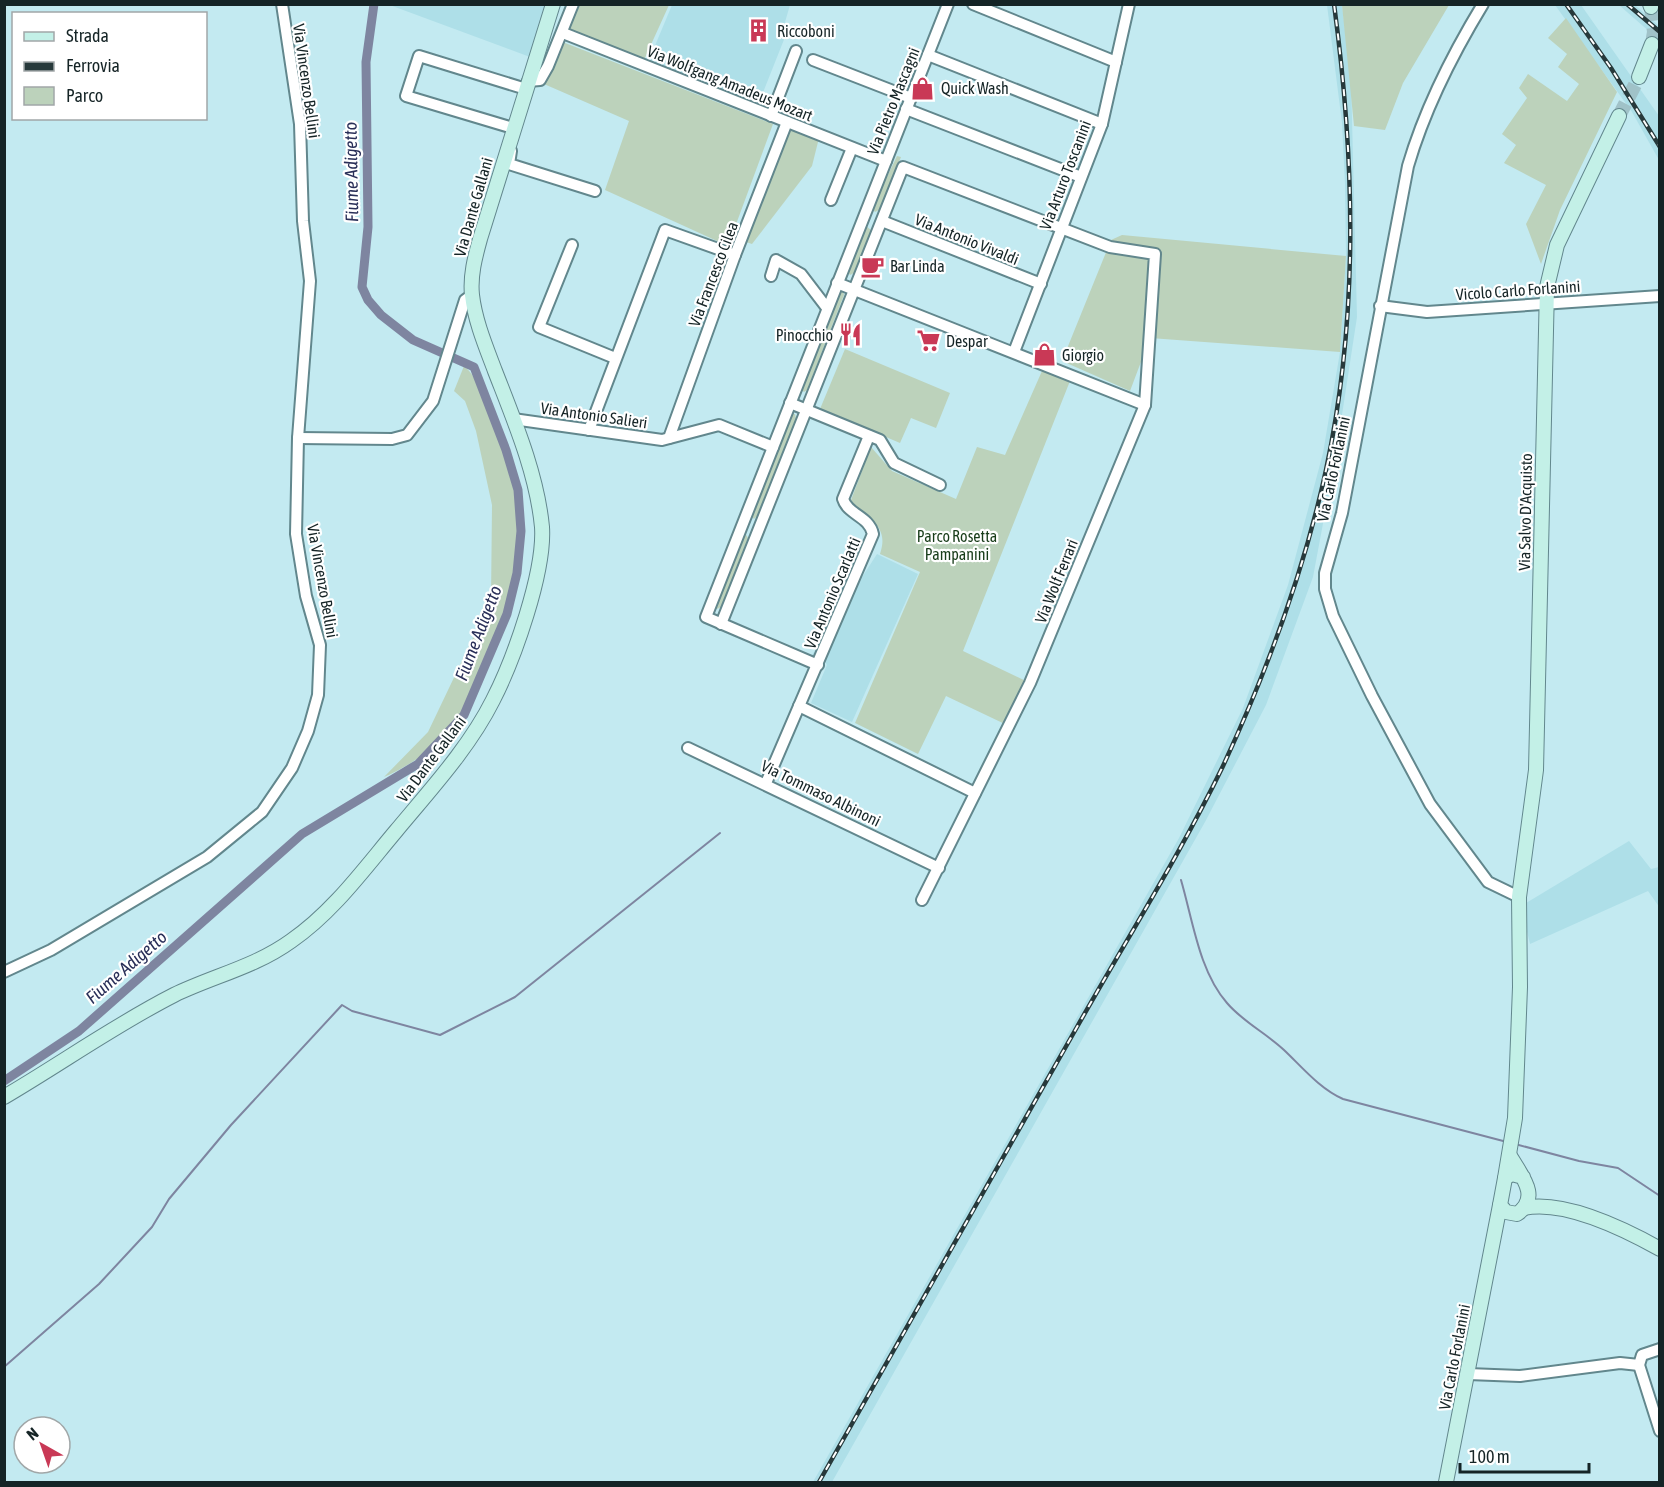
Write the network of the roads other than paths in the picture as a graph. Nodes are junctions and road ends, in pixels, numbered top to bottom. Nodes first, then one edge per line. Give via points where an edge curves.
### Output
1 (282, 4) edge
2 (554, 4) edge
3 (573, 4) edge
4 (948, 4) edge
5 (973, 4) edge
6 (1130, 4) edge
7 (1483, 4) edge
8 (563, 33) junction
9 (1652, 44) tunnel mouth
10 (796, 51) dead end
11 (928, 55) junction
12 (813, 60) dead end
13 (1116, 62) junction
14 (1639, 77) tunnel mouth
15 (527, 85) junction
16 (910, 98) junction
17 (906, 109) junction
18 (771, 116) junction
19 (1619, 116) tunnel mouth
20 (787, 122) junction
21 (1102, 124) junction
22 (513, 128) junction
23 (852, 148) junction
24 (885, 161) junction
25 (1081, 177) junction
26 (595, 191) dead end
27 (831, 200) dead end
28 (866, 209) junction
29 (880, 225) junction
30 (1060, 228) junction
31 (572, 245) dead end
32 (735, 255) junction
33 (771, 276) dead end
34 (837, 283) junction
35 (1041, 284) junction
36 (854, 290) junction
37 (472, 295) junction
38 (1659, 296) edge
39 (1545, 303) junction
40 (1380, 306) junction
41 (827, 308) junction
42 (1014, 352) junction
43 (615, 358) junction
44 (790, 404) junction
45 (1145, 405) junction
46 (806, 412) junction
47 (513, 419) junction
48 (589, 430) junction
49 (869, 436) junction
50 (298, 438) junction
51 (669, 438) junction
52 (773, 447) junction
53 (940, 485) dead end
54 (742, 525) junction
55 (758, 531) junction
56 (721, 624) junction
57 (818, 665) junction
58 (799, 706) junction
59 (688, 748) dead end
60 (766, 783) junction
61 (975, 794) junction
62 (939, 868) junction
63 (1519, 897) junction
64 (922, 900) dead end
65 (4, 972) edge
66 (4, 1096) edge
67 (1511, 1146) junction
68 (1505, 1178) junction
69 (1526, 1182) junction
70 (1500, 1205) junction
71 (1546, 1205) junction
72 (1521, 1211) junction
73 (1495, 1237) junction
74 (1659, 1249) edge
75 (1659, 1349) edge
76 (1639, 1365) junction
77 (1468, 1374) junction
78 (1659, 1431) edge
79 (1446, 1482) edge

1 - 50 street, Via Vincenzo Bellini via 300,124 303,221 310,281
2 - 15 main road, Via Dante Gallani
3 - 8 street
4 - 11 street, Via Pietro Mascagni
5 - 13 street
6 - 13 street, Via Arturo Toscanini
7 - 40 street, Via Carlo Forlanini via 1458,45 1423,120 1408,166
8 - 15 street via 540,80
8 - 18 street, Via Wolfgang Amadeus Mozart
9 - 14 main road
10 - 18 street
11 - 16 street, Via Pietro Mascagni
11 - 21 street
12 - 16 street
13 - 21 street, Via Arturo Toscanini
15 - 22 main road, Via Dante Gallani
15 - 22 street via 418,56 406,96
16 - 17 street, Via Pietro Mascagni
17 - 24 street, Via Pietro Mascagni
17 - 25 street
18 - 20 street, Via Wolfgang Amadeus Mozart
19 - 39 main road, Via Salvo D'Acquisto via 1555,252
20 - 23 street, Via Wolfgang Amadeus Mozart
20 - 32 street, Via Francesco Cilea
21 - 25 street, Via Arturo Toscanini
22 - 26 street via 509,164
22 - 37 main road, Via Dante Gallani via 475,258
23 - 24 street, Via Wolfgang Amadeus Mozart
23 - 27 street
24 - 28 street, Via Pietro Mascagni
25 - 30 street, Via Arturo Toscanini
28 - 29 street
28 - 34 street, Via Pietro Mascagni
29 - 30 street, Via Pietro Mascagni via 903,166
29 - 35 street, Via Antonio Vivaldi
29 - 36 street, Via Pietro Mascagni
30 - 35 street, Via Arturo Toscanini
30 - 45 street, Via Wolf Ferrari via 1110,247 1155,254
31 - 43 street via 539,327
32 - 43 street via 666,230
32 - 51 street, Via Francesco Cilea
33 - 41 street via 776,260 801,274
34 - 36 street
34 - 41 street, Via Pietro Mascagni
35 - 42 street, Via Arturo Toscanini
36 - 42 street
36 - 46 street, Via Pietro Mascagni
37 - 47 main road, Via Dante Gallani
37 - 50 street via 465,300 433,401 407,435 392,439
38 - 39 street, Vicolo Carlo Forlanini
39 - 40 street, Vicolo Carlo Forlanini via 1427,312
39 - 63 main road, Via Salvo D'Acquisto via 1536,770
40 - 63 street, Via Carlo Forlanini via 1342,513 1325,573 1327,599 1372,696 1430,804 1488,882
41 - 44 street, Via Pietro Mascagni
42 - 45 street
43 - 48 street
44 - 46 street
44 - 52 street, Via Pietro Mascagni
45 - 61 street, Via Wolf Ferrari via 1030,683
46 - 49 street
46 - 55 street, Via Pietro Mascagni
47 - 48 street, Via Antonio Salieri
47 - 66 main road, Via Dante Gallani via 539,504 542,530 538,563 533,591 494,700 461,750 360,874 298,936 252,965 177,994 111,1029
48 - 51 street, Via Antonio Salieri
49 - 53 street via 880,440 899,466
49 - 57 street, Via Antonio Scarlatti via 843,499 845,506 871,526 873,534
50 - 65 street, Via Vincenzo Bellini via 296,534 306,596 320,645 318,694 292,768 262,812 207,857 51,950
51 - 52 street, Via Antonio Salieri via 719,425
52 - 54 street, Via Pietro Mascagni
54 - 55 street
54 - 56 street, Via Pietro Mascagni via 706,617
55 - 56 street, Via Pietro Mascagni
56 - 57 street
57 - 58 street, Via Antonio Scarlatti
58 - 60 street, Via Antonio Scarlatti
58 - 61 street
59 - 60 street, Via Tommaso Albinoni
60 - 62 street, Via Tommaso Albinoni
61 - 62 street, Via Wolf Ferrari
62 - 64 street, Via Wolf Ferrari
63 - 67 main road, Via Salvo D'Acquisto via 1520,1006
67 - 68 main road, Via Carlo Forlanini
67 - 69 main road
68 - 69 main road via 1512,1174
68 - 70 main road, Via Carlo Forlanini
69 - 71 main road
69 - 72 main road
70 - 72 main road via 1506,1212
70 - 73 main road, Via Carlo Forlanini
71 - 72 main road
71 - 74 main road via 1610,1225
72 - 73 main road
73 - 77 main road, Via Carlo Forlanini
75 - 76 street via 1642,1355
76 - 77 street via 1620,1363 1520,1376
76 - 78 street
77 - 79 main road, Via Carlo Forlanini

